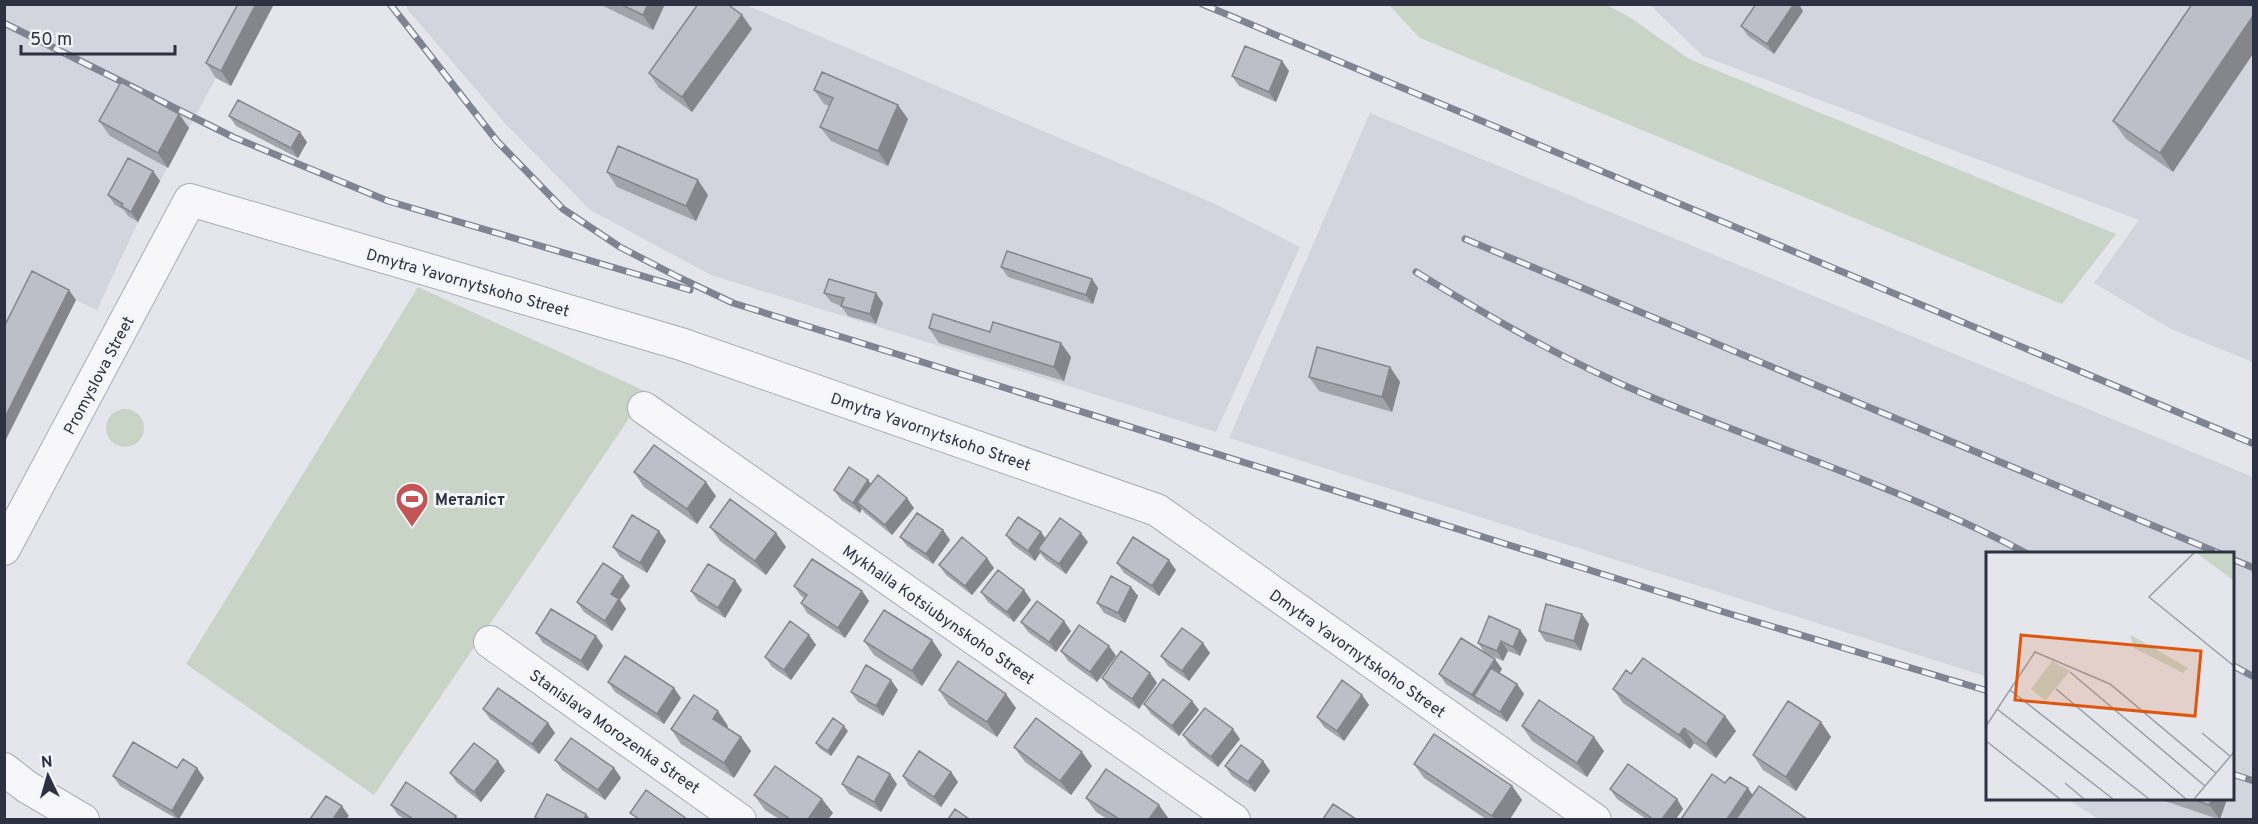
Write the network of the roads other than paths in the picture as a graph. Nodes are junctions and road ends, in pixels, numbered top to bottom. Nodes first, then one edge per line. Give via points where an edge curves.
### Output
1 (190, 200) joint
2 (644, 408) dead end
3 (4, 549) edge
4 (490, 642) dead end
5 (4, 769) edge
6 (83, 819) edge
7 (741, 819) edge
8 (1234, 819) edge
9 (1594, 819) edge

1 - 3 street, Promyslova Street
1 - 9 street, Dmytra Yavornytskoho Street via 681,344 1157,510
2 - 8 street, Mykhaila Kotsiubynskoho Street
4 - 7 street, Stanislava Morozenka Street
5 - 6 street

